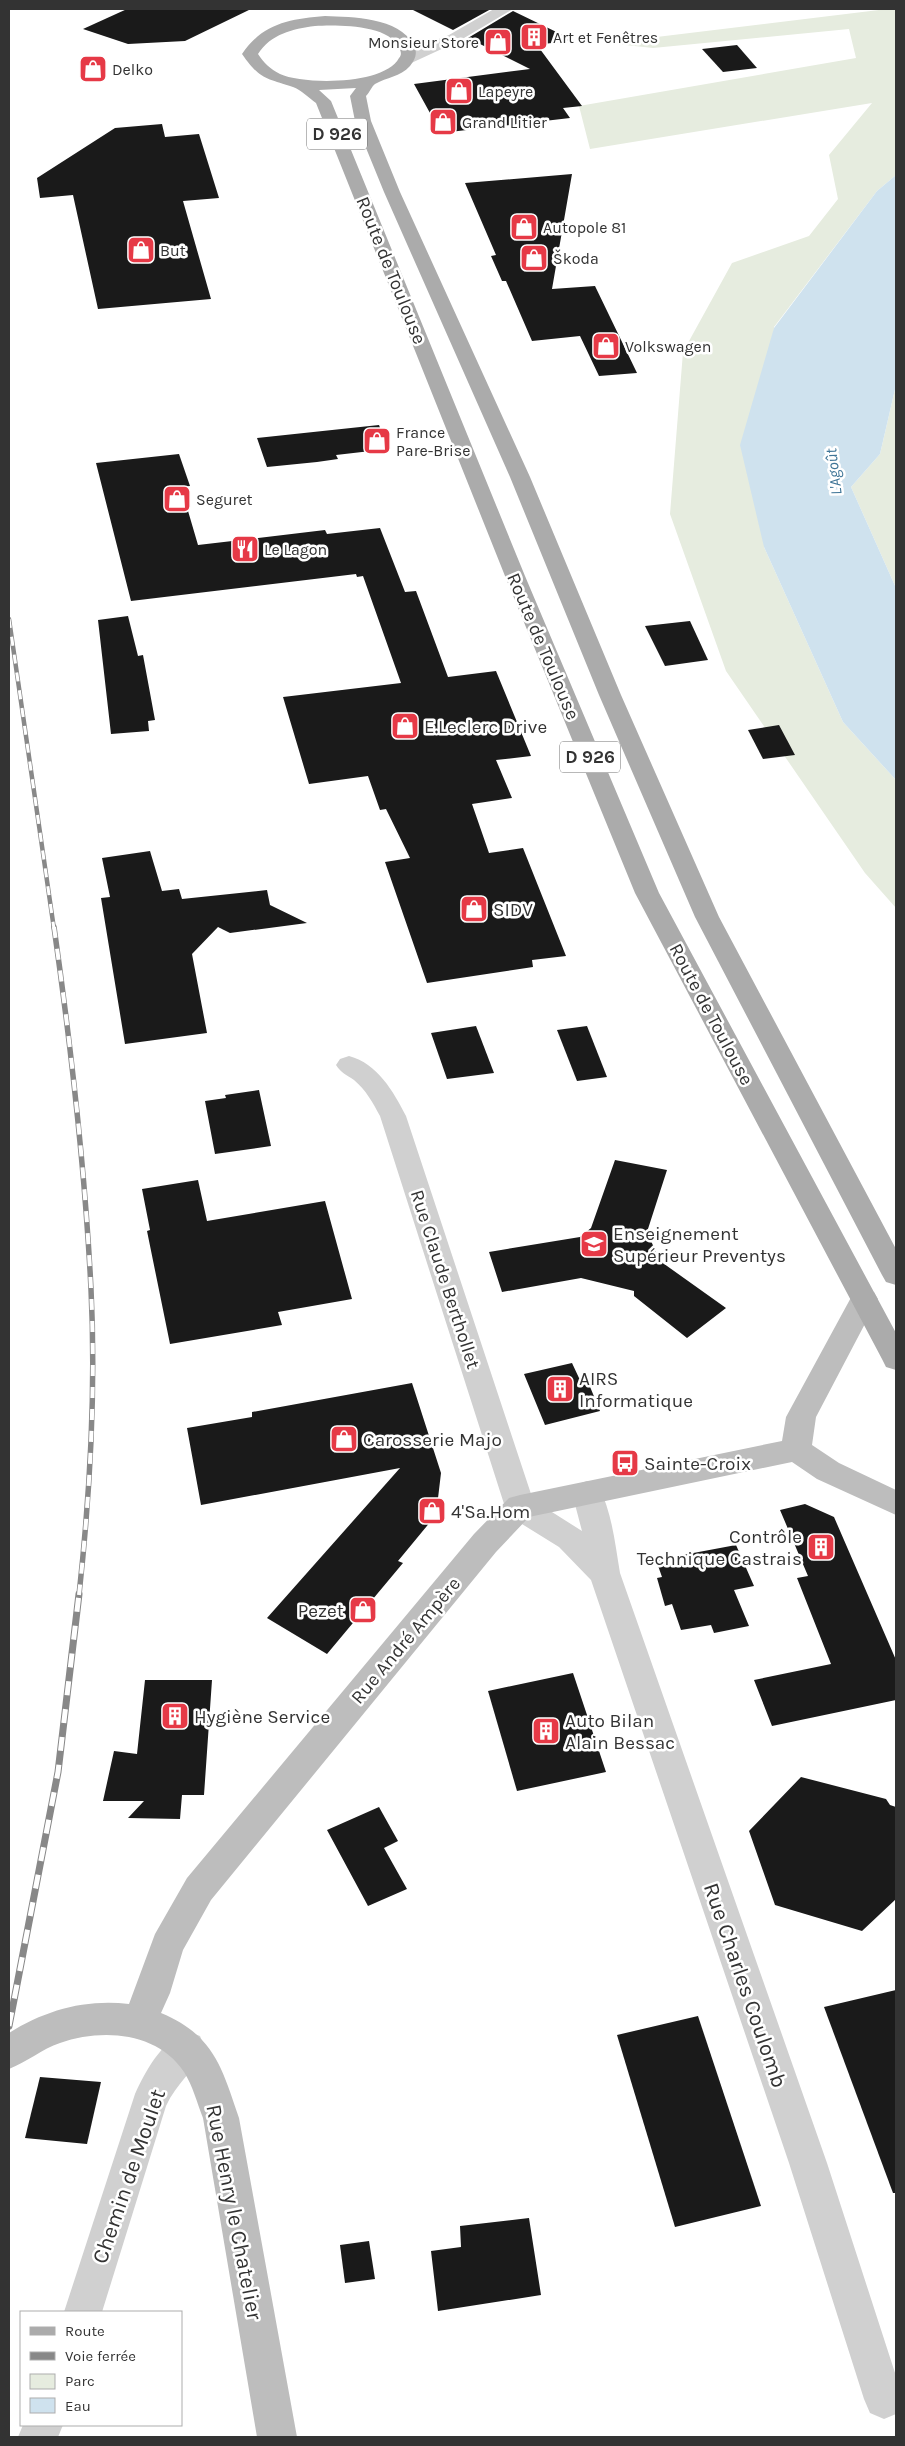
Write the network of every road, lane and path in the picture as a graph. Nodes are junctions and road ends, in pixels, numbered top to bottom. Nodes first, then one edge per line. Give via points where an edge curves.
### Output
1 (297, 9) edge
2 (323, 9) edge
3 (505, 9) edge
4 (346, 21) junction
5 (288, 26) junction
6 (468, 30) junction
7 (396, 35) junction
8 (407, 60) junction
9 (369, 81) junction
10 (300, 84) junction
11 (349, 1065) dead end
12 (896, 1275) edge
13 (864, 1299) junction
14 (896, 1359) edge
15 (796, 1450) junction
16 (587, 1494) junction
17 (896, 1503) edge
18 (520, 1507) junction
19 (604, 1573) junction
20 (138, 2023) junction
21 (187, 2048) junction
22 (9, 2052) edge
23 (83, 2311) edge
24 (884, 2399) dead end
25 (276, 2437) edge

1 - 5 main road via 298,14
2 - 4 main road, D 926
3 - 6 street
4 - 5 main road, D 926
4 - 7 main road, D 926 via 374,26
5 - 10 main road, D 926 via 255,43 250,54 253,63 263,72
6 - 7 street via 424,38
6 - 8 street
7 - 8 main road via 408,47
8 - 9 main road, D 926 via 399,68
9 - 10 main road, D 926 via 339,85
9 - 12 main road, Route de Toulouse / D 926 via 358,96 367,130 520,477 706,917
10 - 13 main road, Route de Toulouse / D 926 via 323,101 647,893
11 - 18 street, Rue Claude Berthollet via 371,1081 393,1116
13 - 14 main road, Route de Toulouse / D 926
13 - 15 main road via 801,1417
15 - 16 main road
15 - 17 main road via 828,1472
16 - 18 main road
16 - 19 street, Rue Charles Coulomb via 597,1526
18 - 19 street, Rue Charles Coulomb via 570,1538
18 - 20 main road, Rue André Ampère via 485,1543 199,1889 167,1945
19 - 24 street, Rue Charles Coulomb via 808,2163
20 - 21 main road, Rue Henry le Chatelier via 158,2029
20 - 22 main road via 109,2018 80,2020 39,2033
21 - 23 street, Chemin de Moulet via 158,2083 148,2106
21 - 25 main road, Rue Henry le Chatelier via 204,2072 221,2118

